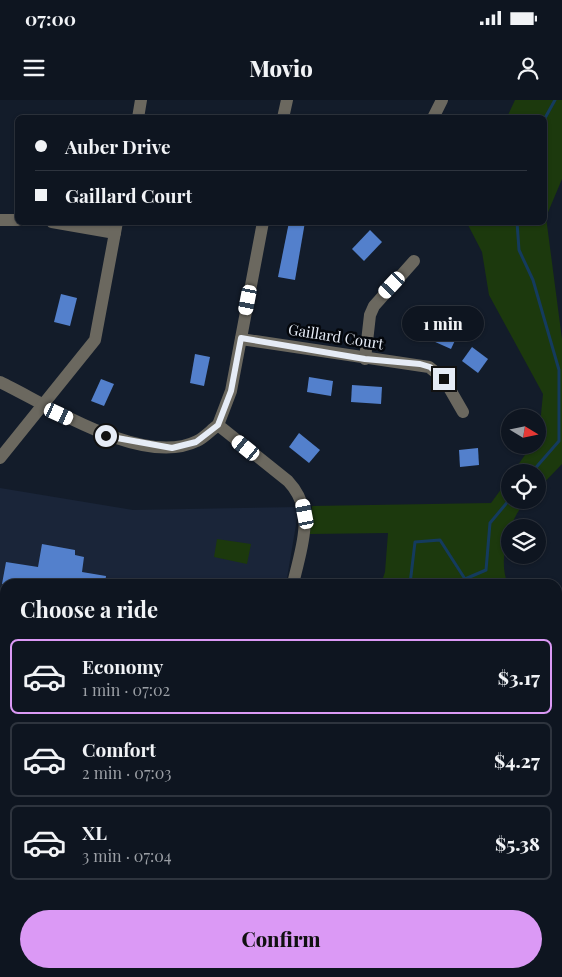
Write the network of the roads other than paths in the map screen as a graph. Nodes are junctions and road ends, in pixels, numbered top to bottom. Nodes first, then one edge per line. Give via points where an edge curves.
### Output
1 (141, 100) edge
2 (287, 100) edge
3 (442, 100) edge
4 (138, 115) edge
5 (284, 115) edge
6 (434, 115) edge
7 (0, 220) edge
8 (15, 220) edge
9 (84, 225) edge
10 (262, 225) edge
11 (116, 228) edge
12 (414, 261) dead end
13 (241, 338) junction
14 (365, 359) junction
15 (0, 382) edge
16 (43, 406) junction
17 (463, 412) dead end
18 (218, 425) junction
19 (0, 458) edge
20 (294, 579) edge

1 - 4 street
2 - 5 street
3 - 6 street
7 - 8 street
9 - 11 street
10 - 13 street
11 - 16 street via 95,340
12 - 14 street via 374,306
13 - 14 street, Gaillard Court
13 - 18 street via 231,391
14 - 17 street, Gaillard Court via 430,367 444,379
15 - 16 street
16 - 18 street via 106,436 172,448 196,442
16 - 19 street
18 - 20 street via 298,492 305,526

